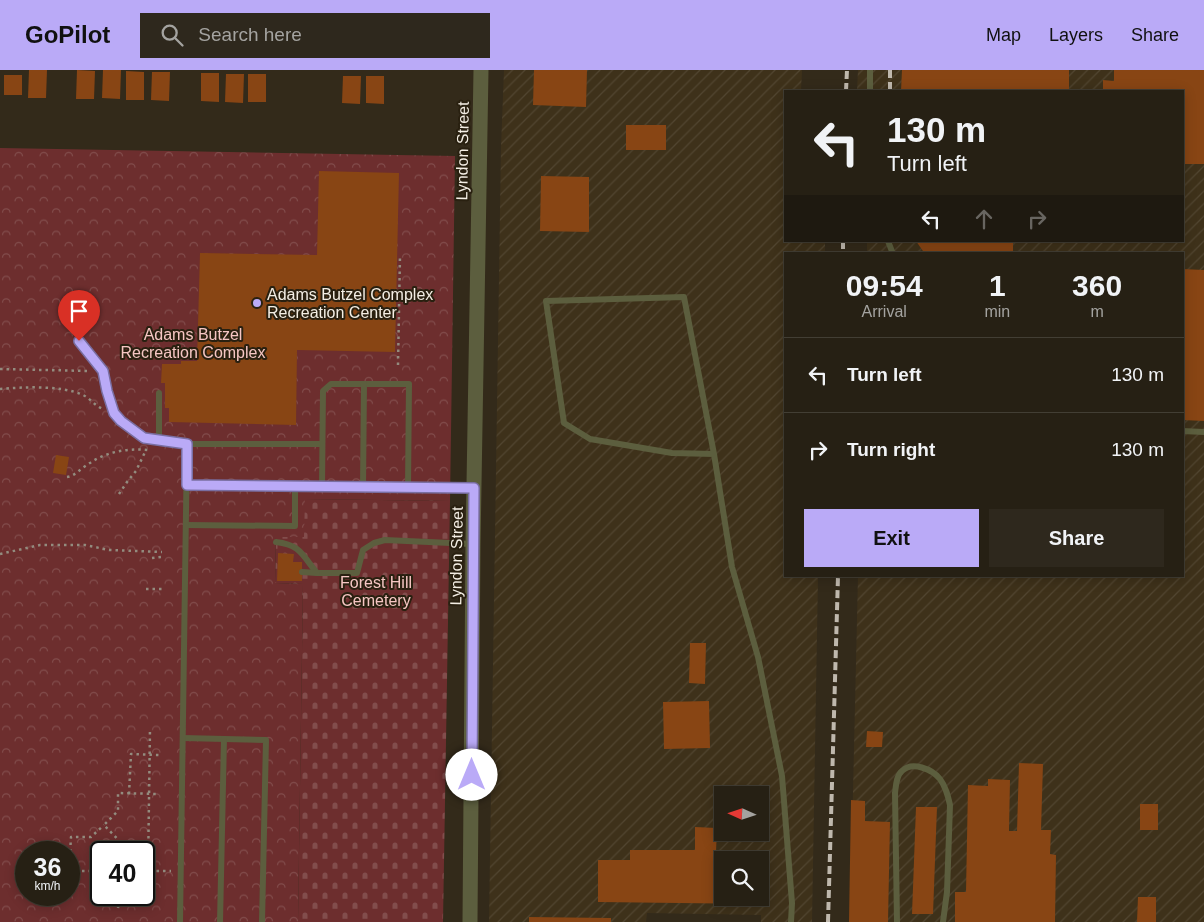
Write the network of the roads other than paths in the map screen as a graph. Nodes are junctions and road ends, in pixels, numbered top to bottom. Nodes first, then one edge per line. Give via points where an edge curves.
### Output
1 (481, 70) edge
2 (870, 70) edge
3 (870, 90) edge
4 (79, 341) dead end
5 (364, 384) junction
6 (159, 393) dead end
7 (1184, 432) edge
8 (1204, 432) edge
9 (159, 440) junction
10 (187, 444) junction
11 (322, 444) junction
12 (714, 454) junction
13 (187, 485) junction
14 (296, 486) junction
15 (322, 486) junction
16 (363, 487) junction
17 (408, 487) junction
18 (474, 488) junction
19 (186, 525) junction
20 (276, 542) dead end
21 (473, 544) junction
22 (302, 572) dead end
23 (317, 573) junction
24 (183, 738) junction
25 (224, 739) junction
26 (180, 922) edge
27 (220, 922) edge
28 (262, 922) edge
29 (470, 922) edge
30 (791, 922) edge
31 (897, 922) edge
32 (943, 922) edge

1 - 18 street, Lyndon Street
2 - 3 lane
4 - 9 lane via 103,371 114,413 142,438
5 - 11 lane via 331,384 323,391
5 - 16 lane
5 - 17 lane via 409,384
6 - 9 lane
7 - 8 lane
9 - 10 lane
10 - 11 lane
10 - 13 lane
11 - 15 lane
12 - 12 lane via 684,297 546,301 564,423 590,439 672,453
12 - 30 lane via 732,567 758,657 782,776
13 - 14 lane
13 - 19 lane
14 - 15 lane
14 - 19 lane via 295,526
15 - 16 lane
16 - 17 lane
17 - 18 lane
18 - 21 street, Lyndon Street
19 - 24 lane
20 - 23 lane via 299,549
21 - 23 lane via 385,540 363,550 356,573
21 - 29 street, Lyndon Street
22 - 23 lane
24 - 25 lane
24 - 26 lane
25 - 27 lane
25 - 28 lane via 266,740
31 - 32 lane via 895,793 902,770 914,766 939,778 947,791 950,805

